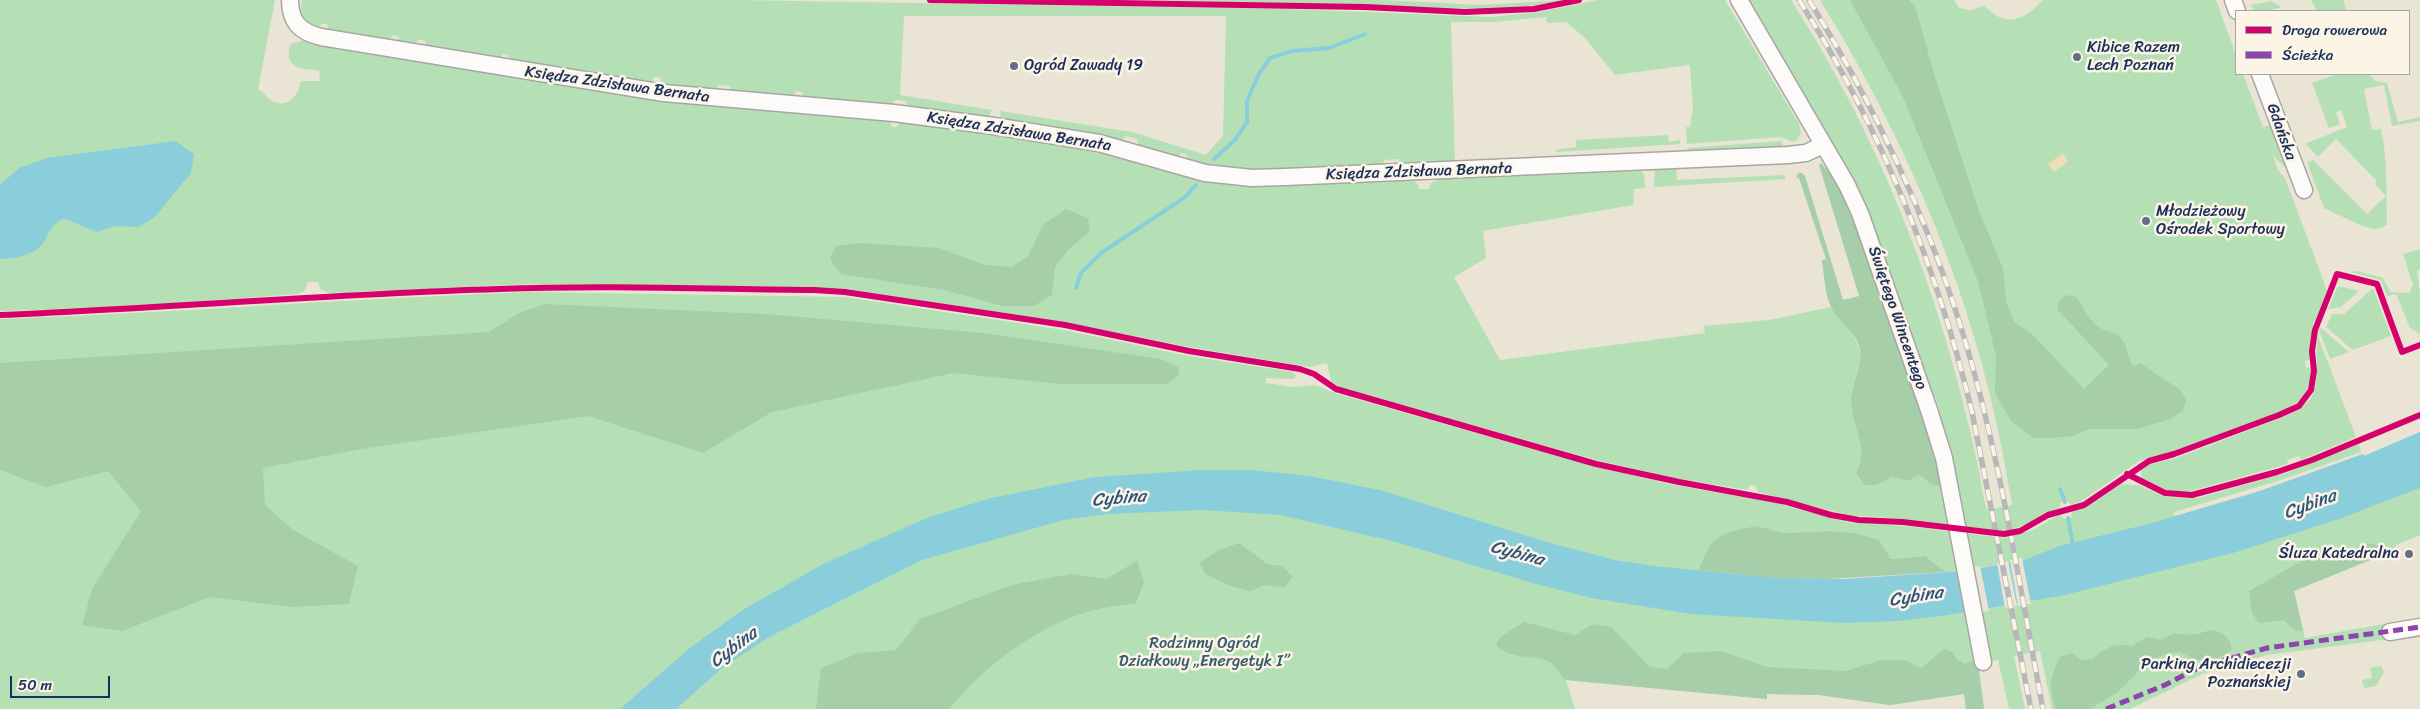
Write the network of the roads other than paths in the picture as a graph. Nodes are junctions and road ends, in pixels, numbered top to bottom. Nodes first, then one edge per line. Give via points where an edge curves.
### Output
1 (1739, 0) edge
2 (291, 3) edge
3 (2260, 75) edge
4 (1823, 145) junction
5 (2304, 190) dead end
6 (2420, 627) edge
7 (2390, 632) dead end
8 (1983, 662) dead end

1 - 4 street, Świętego Wincentego
2 - 4 street, Księdza Zdzisława Bernata via 293,19 299,28 321,37 664,93 894,113 1040,132 1107,145 1182,167 1235,176 1285,177 1788,155 1806,153
3 - 5 street, Gdańska
4 - 8 street, Świętego Wincentego via 1860,213 1930,410 1944,458
6 - 7 street

